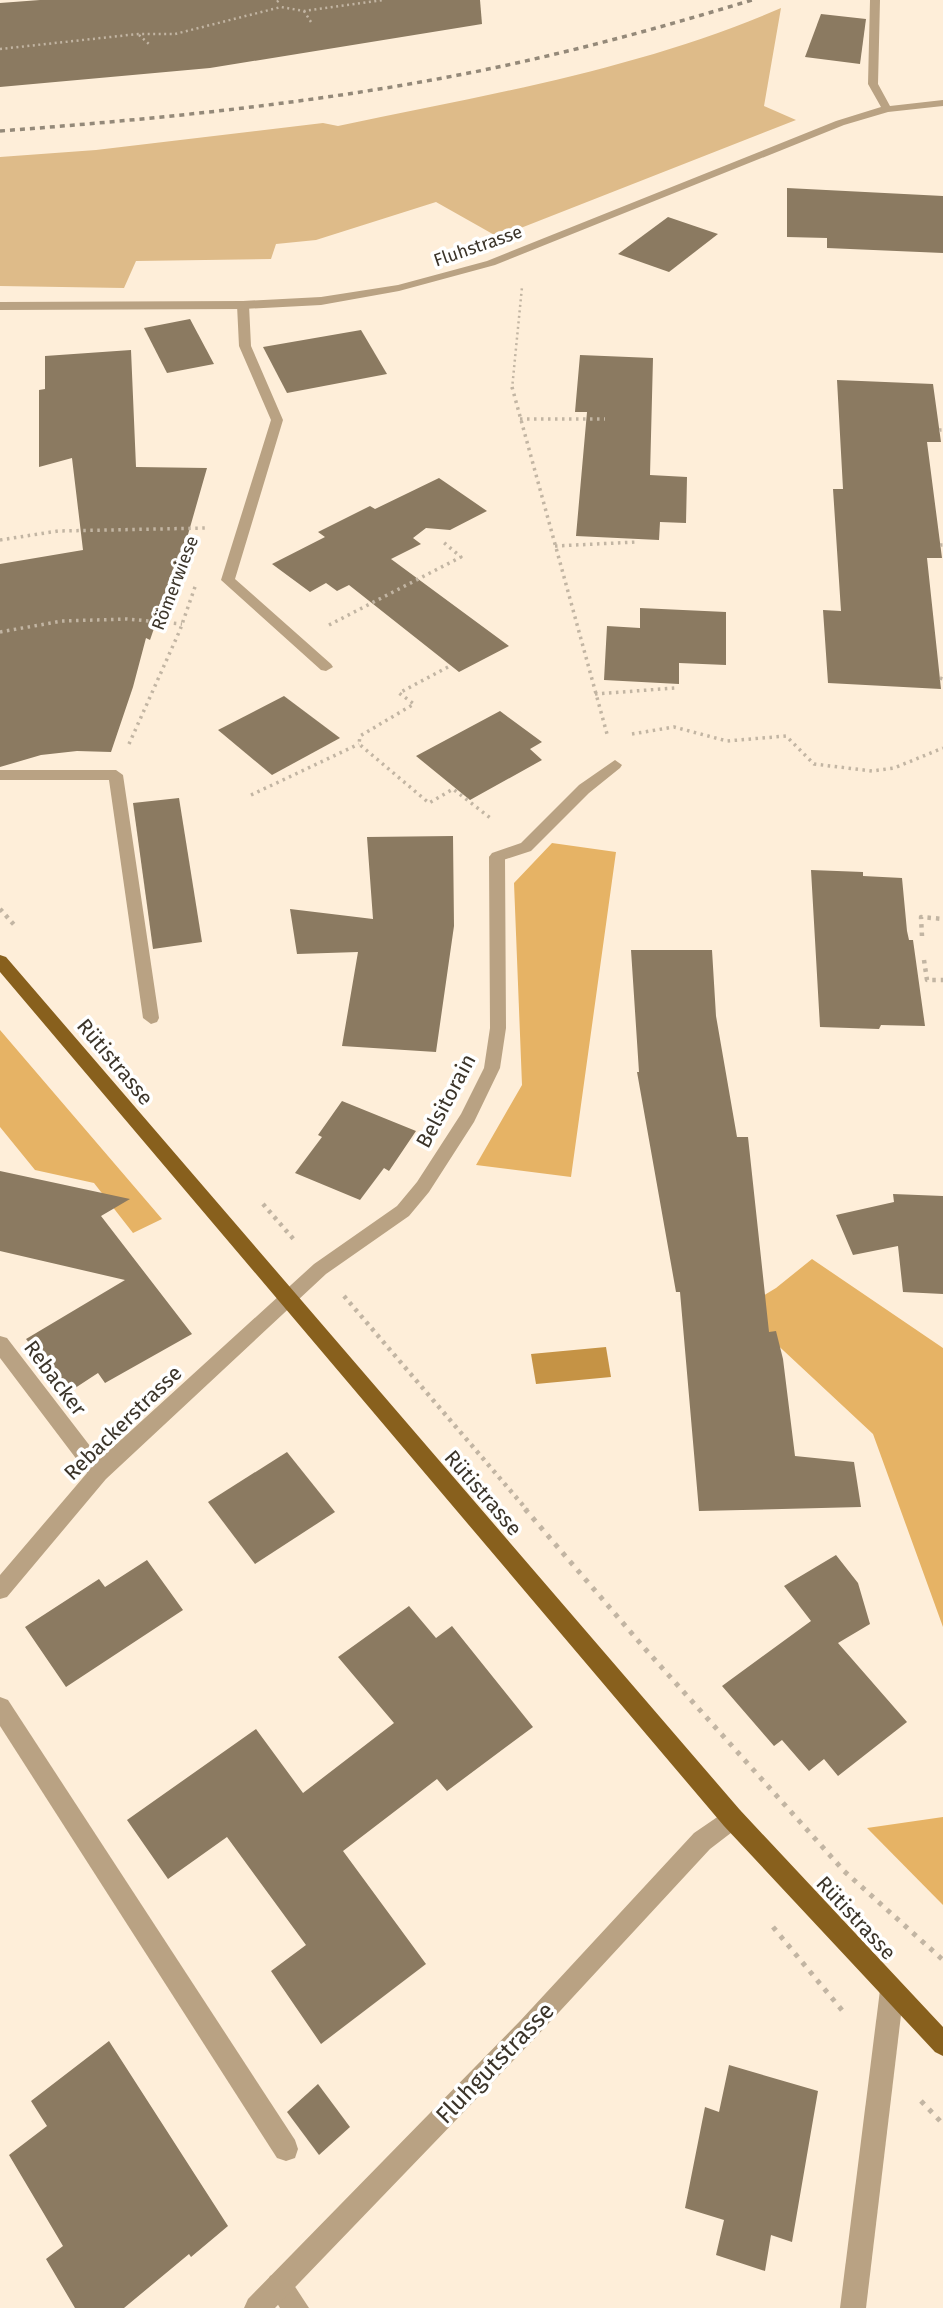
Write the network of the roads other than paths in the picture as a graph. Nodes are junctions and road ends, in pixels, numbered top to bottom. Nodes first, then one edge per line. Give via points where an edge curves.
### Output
1 (875, 0) edge
2 (943, 103) edge
3 (887, 109) junction
4 (243, 305) junction
5 (0, 306) edge
6 (326, 667) dead end
7 (615, 765) road end
8 (0, 775) edge
9 (0, 961) edge
10 (151, 1018) dead end
11 (287, 1298) junction
12 (0, 1344) edge
13 (99, 1474) junction
14 (0, 1590) edge
15 (0, 1707) edge
16 (732, 1818) junction
17 (892, 1990) junction
18 (943, 2044) edge
19 (286, 2149) dead end
20 (279, 2285) junction
21 (257, 2308) edge
22 (296, 2308) edge
23 (853, 2308) edge

1 - 3 street via 873,84
2 - 3 street, Fluhstrasse
3 - 4 street, Fluhstrasse via 840,122 446,278 321,301
4 - 5 street, Fluhstrasse
4 - 6 street via 245,346 276,420 228,580
7 - 11 street, Belsitorain via 526,847 497,857 498,1028 492,1068 468,1117 403,1211
8 - 10 street via 116,775
9 - 11 main road, Rütistrasse
11 - 13 street, Rebackerstrasse
11 - 16 main road, Rütistrasse
12 - 13 street, Rebacker
13 - 14 street, Rebackerstrasse
15 - 19 street
16 - 17 main road, Rütistrasse
16 - 20 street, Fluhgutstrasse via 702,1841 528,2029
17 - 18 main road, Rütistrasse
17 - 23 street
20 - 21 street, Fluhgutstrasse
20 - 22 street

